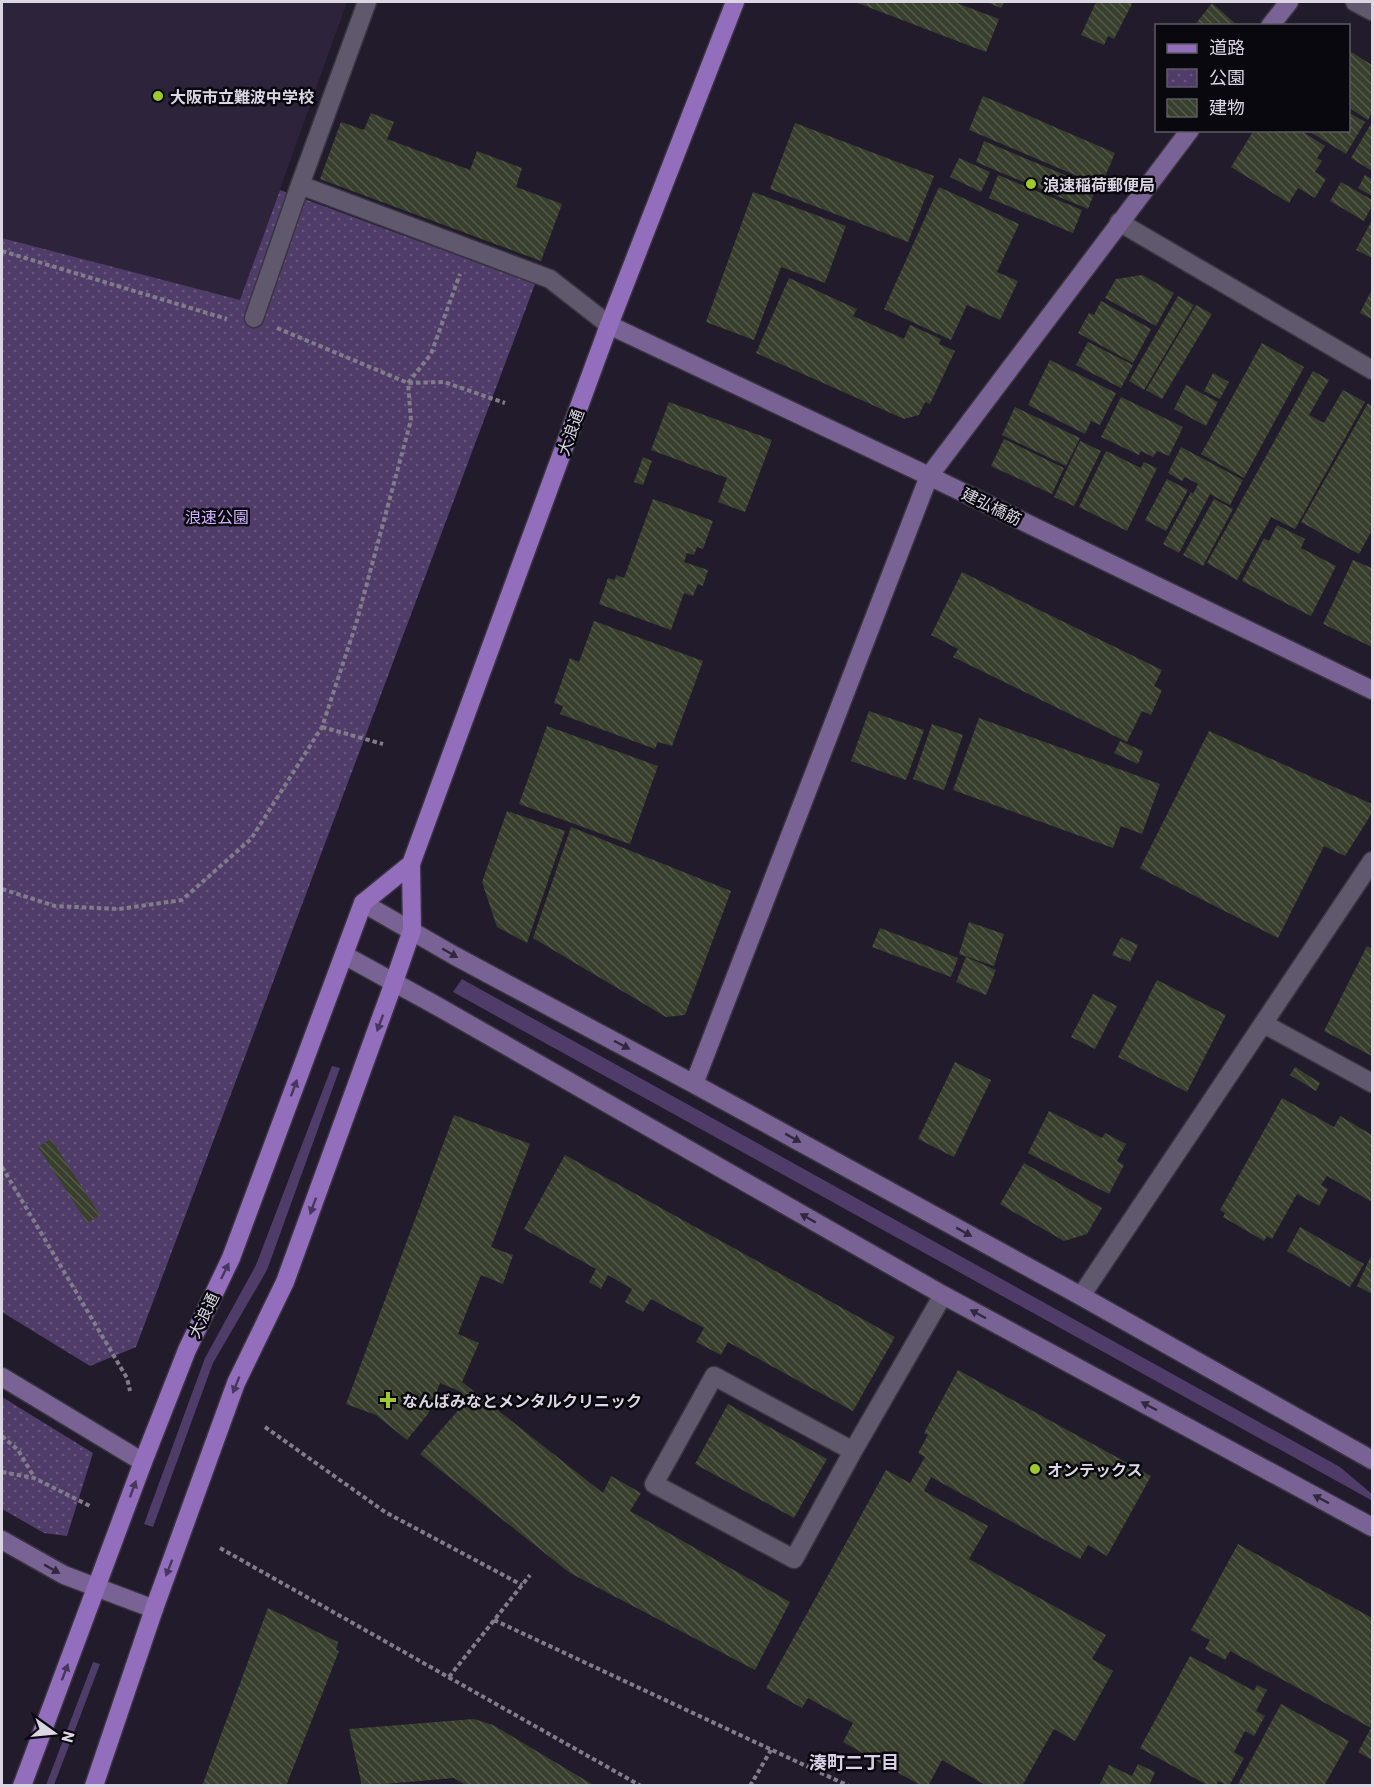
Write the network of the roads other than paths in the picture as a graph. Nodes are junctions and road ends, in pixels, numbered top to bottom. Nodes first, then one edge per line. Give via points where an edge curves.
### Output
1 (367, 2) edge
2 (735, 2) edge
3 (1289, 2) edge
4 (1355, 2) edge
5 (1372, 11) edge
6 (1272, 24) edge
7 (1188, 132) edge
8 (300, 185) junction
9 (1119, 222) junction
10 (254, 318) dead end
11 (609, 325) junction
12 (1372, 370) edge
13 (929, 476) junction
14 (1372, 690) edge
15 (1372, 861) edge
16 (411, 864) junction
17 (363, 903) junction
18 (412, 930) junction
19 (344, 955) junction
20 (394, 982) junction
21 (1264, 1024) junction
22 (1372, 1083) edge
23 (694, 1084) junction
24 (943, 1295) junction
25 (1081, 1296) junction
26 (2, 1377) edge
27 (852, 1451) junction
28 (1372, 1460) edge
29 (143, 1462) junction
30 (1372, 1527) edge
31 (2, 1540) edge
32 (98, 1587) junction
33 (154, 1609) junction
34 (22, 1785) edge
35 (94, 1785) edge

1 - 8 street
2 - 11 main road, 大浪通
3 - 6 street
4 - 5 street
7 - 9 street
8 - 10 street
8 - 11 street via 550,279
9 - 12 street
9 - 13 street
11 - 13 street, 建弘橋筋
11 - 16 main road, 大浪通
13 - 14 street, 建弘橋筋
13 - 23 street
15 - 21 street
16 - 17 main road
16 - 18 main road, 大浪通
17 - 18 street
17 - 19 main road, 大浪通
18 - 20 main road, 大浪通
18 -> 23 street
19 - 20 street
29 -> 19 main road, 大浪通 via 187,1350 231,1258
24 -> 20 street
20 -> 33 main road, 大浪通 via 285,1282 236,1383
21 - 22 street
21 - 25 street
23 -> 25 street
24 - 27 street
30 -> 24 street
25 - 28 street
26 - 29 street
27 - 27 street via 794,1559 654,1484 714,1376
32 -> 29 main road, 大浪通
31 -> 32 street via 64,1575
32 - 33 street
34 -> 32 main road, 大浪通
33 - 35 main road, 大浪通

